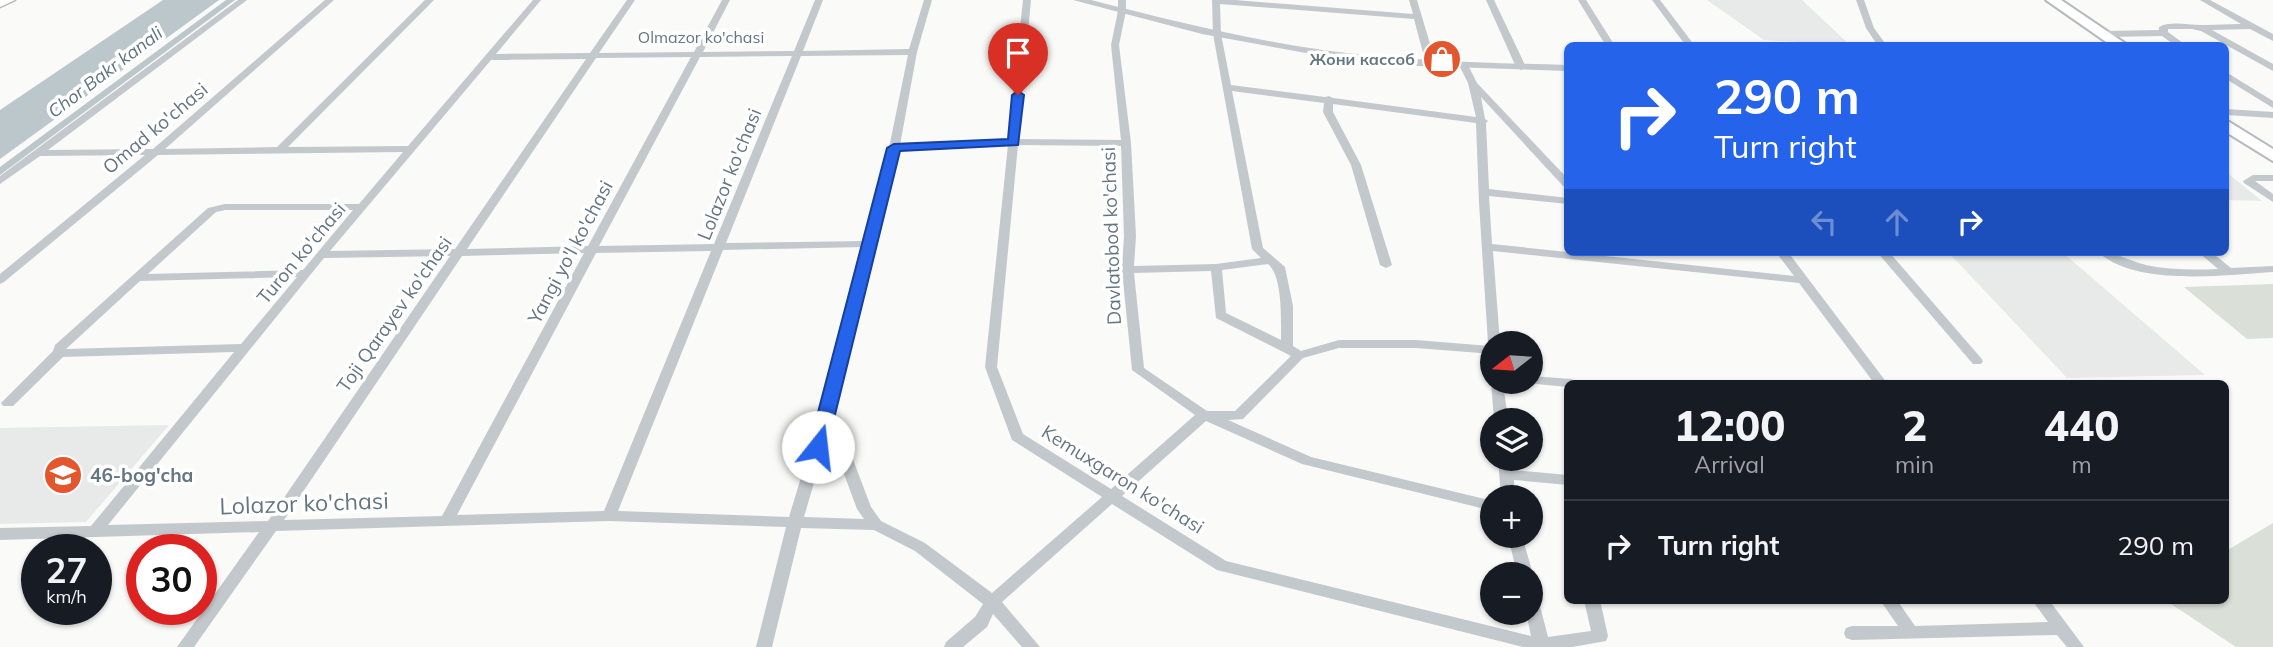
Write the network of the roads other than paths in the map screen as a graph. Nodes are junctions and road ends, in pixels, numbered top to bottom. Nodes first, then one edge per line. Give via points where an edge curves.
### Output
1 (8, 0) edge
2 (243, 0) edge
3 (330, 0) edge
4 (430, 0) edge
5 (537, 0) edge
6 (631, 0) edge
7 (726, 0) edge
8 (819, 0) edge
9 (928, 0) edge
10 (1027, 0) edge
11 (1078, 0) edge
12 (1413, 0) edge
13 (1490, 0) edge
14 (1582, 0) edge
15 (1656, 0) edge
16 (1860, 0) edge
17 (2038, 0) edge
18 (2052, 0) edge
19 (2204, 0) edge
20 (1216, 1) edge
21 (0, 3) edge
22 (1122, 6) edge
23 (1419, 17) junction
24 (2252, 26) junction
25 (2201, 28) junction
26 (2164, 33) junction
27 (1217, 34) junction
28 (2273, 38) edge
29 (2106, 40) edge
30 (1608, 42) edge
31 (1688, 42) edge
32 (1880, 42) edge
33 (2177, 42) edge
34 (2226, 42) edge
35 (2229, 44) edge
36 (913, 52) junction
37 (697, 54) junction
38 (798, 54) junction
39 (593, 55) junction
40 (489, 57) junction
41 (1431, 64) junction
42 (1465, 66) junction
43 (1521, 67) junction
44 (1564, 68) edge
45 (2273, 68) edge
46 (2229, 77) edge
47 (1473, 83) junction
48 (1226, 87) junction
49 (1329, 99) junction
50 (2273, 105) edge
51 (2273, 114) edge
52 (2229, 118) edge
53 (1483, 121) junction
54 (1014, 142) junction
55 (1126, 143) junction
56 (2273, 144) edge
57 (894, 148) junction
58 (411, 149) junction
59 (280, 150) junction
60 (155, 152) junction
61 (40, 153) junction
62 (2273, 156) edge
63 (2273, 178) edge
64 (0, 181) edge
65 (1564, 181) edge
66 (1484, 192) junction
67 (2273, 199) edge
68 (1564, 201) edge
69 (362, 207) junction
70 (869, 244) junction
71 (720, 247) junction
72 (1488, 247) junction
73 (590, 250) junction
74 (460, 252) junction
75 (321, 255) junction
76 (1564, 255) edge
77 (1574, 256) edge
78 (1785, 256) edge
79 (1887, 256) edge
80 (2112, 256) edge
81 (2209, 256) edge
82 (1270, 260) junction
83 (1386, 265) dead end
84 (1216, 267) junction
85 (2273, 269) edge
86 (2227, 270) junction
87 (1128, 271) junction
88 (306, 273) junction
89 (138, 278) junction
90 (0, 280) edge
91 (1803, 280) junction
92 (1493, 331) edge
93 (245, 348) junction
94 (1480, 349) edge
95 (1293, 351) junction
96 (60, 352) junction
97 (1978, 361) dead end
98 (1879, 380) edge
99 (1544, 381) edge
100 (1564, 382) edge
101 (8, 403) dead end
102 (1204, 415) junction
103 (825, 421) junction
104 (1528, 471) edge
105 (1564, 479) edge
106 (1112, 498) junction
107 (1480, 503) edge
108 (609, 516) junction
109 (446, 521) junction
110 (795, 522) junction
111 (876, 525) junction
112 (271, 527) junction
113 (96, 530) junction
114 (0, 534) edge
115 (992, 602) junction
116 (1593, 604) edge
117 (1891, 604) edge
118 (2043, 604) edge
119 (1537, 625) edge
120 (2061, 628) junction
121 (1852, 633) dead end
122 (1911, 633) junction
123 (1542, 646) edge
124 (185, 647) edge
125 (764, 647) edge
126 (952, 647) edge
127 (1032, 647) edge
128 (2076, 647) edge

1 - 21 highway
2 - 61 street
3 - 60 street, Omad ko'chasi
4 - 59 street
5 - 40 street, Turon ko'chasi
6 - 39 street, Toji Qarayev ko'chasi
7 - 37 street, Yangi yo'l ko'chasi
8 - 38 street, Lolazor ko'chasi
9 - 36 street
10 - 54 street, Kemuxgaron ko'chasi
11 - 22 street
12 - 23 street
13 - 43 street
14 - 30 street
15 - 31 street
16 - 32 street
17 - 29 main road
18 - 29 main road
19 - 24 street
20 - 23 street
20 - 27 street
22 - 27 street
22 - 55 street, Davlatobod ko'chasi via 1115,45
23 - 41 street
24 - 25 street
24 - 28 street
25 - 26 street via 2163,27
25 - 34 street
26 - 29 street
26 - 33 street
27 - 41 street via 1328,54
27 - 48 street
35 - 45 street
36 - 38 street, Olmazor ko'chasi
36 - 57 street
37 - 38 street, Olmazor ko'chasi
37 - 39 street, Olmazor ko'chasi
37 - 73 street, Yangi yo'l ko'chasi
38 - 71 street, Lolazor ko'chasi
39 - 40 street, Olmazor ko'chasi
39 - 74 street, Toji Qarayev ko'chasi
40 - 58 street, Turon ko'chasi
41 - 42 street
42 - 43 street
42 - 47 street
43 - 44 street
46 - 50 street
47 - 53 street
47 - 65 street
48 - 49 street
48 - 82 street via 1258,249
49 - 53 street
49 - 83 street via 1328,112 1356,165
51 - 52 street
52 - 56 main road
52 - 62 main road
53 - 66 street
54 - 55 street
54 - 57 street
54 - 106 street, Kemuxgaron ko'chasi via 992,367 1017,437
55 - 87 street, Davlatobod ko'chasi
57 - 70 street
58 - 59 street
58 - 69 street, Turon ko'chasi
59 - 60 street
60 - 61 street
60 - 90 street, Omad ko'chasi
61 - 64 street
63 - 67 street via 2248,181
66 - 68 street
66 - 72 street
69 - 75 street, Turon ko'chasi
69 - 89 street via 212,210
70 - 71 street
70 - 103 street
71 - 73 street
71 - 108 street, Lolazor ko'chasi
72 - 76 street
72 - 92 street
73 - 74 street
73 - 109 street, Yangi yo'l ko'chasi
74 - 75 street
74 - 112 street, Toji Qarayev ko'chasi
75 - 88 street, Turon ko'chasi
77 - 91 street
78 - 91 street
79 - 97 street
80 - 86 street via 2142,270
81 - 86 street
82 - 84 street
82 - 95 street via 1279,267
84 - 87 street
84 - 95 street via 1220,315
85 - 86 street
87 - 102 street, Davlatobod ko'chasi via 1138,370
88 - 89 street
88 - 93 street, Turon ko'chasi
89 - 96 street via 64,342
91 - 98 street
93 - 96 street
93 - 113 street, Turon ko'chasi
94 - 95 street via 1339,344
95 - 102 street via 1238,416
96 - 101 street
99 - 100 street
102 - 106 street
102 - 107 street, Davlatobod ko'chasi via 1307,461
103 - 110 street
103 - 111 street via 839,441 864,509
104 - 105 street
106 - 115 street
106 - 123 street, Kemuxgaron ko'chasi via 1222,566
108 - 109 street, Lolazor ko'chasi
108 - 110 street, Lolazor ko'chasi
109 - 112 street, Lolazor ko'chasi
110 - 111 street
110 - 125 street
111 - 115 street via 920,547
112 - 113 street, Lolazor ko'chasi
112 - 124 street, Toji Qarayev ko'chasi
113 - 114 street, Lolazor ko'chasi
115 - 126 street via 981,621
115 - 127 street
116 - 123 street, Kemuxgaron ko'chasi via 1600,636
117 - 122 street
118 - 120 street
119 - 123 street
120 - 122 street
120 - 128 street
121 - 122 street

